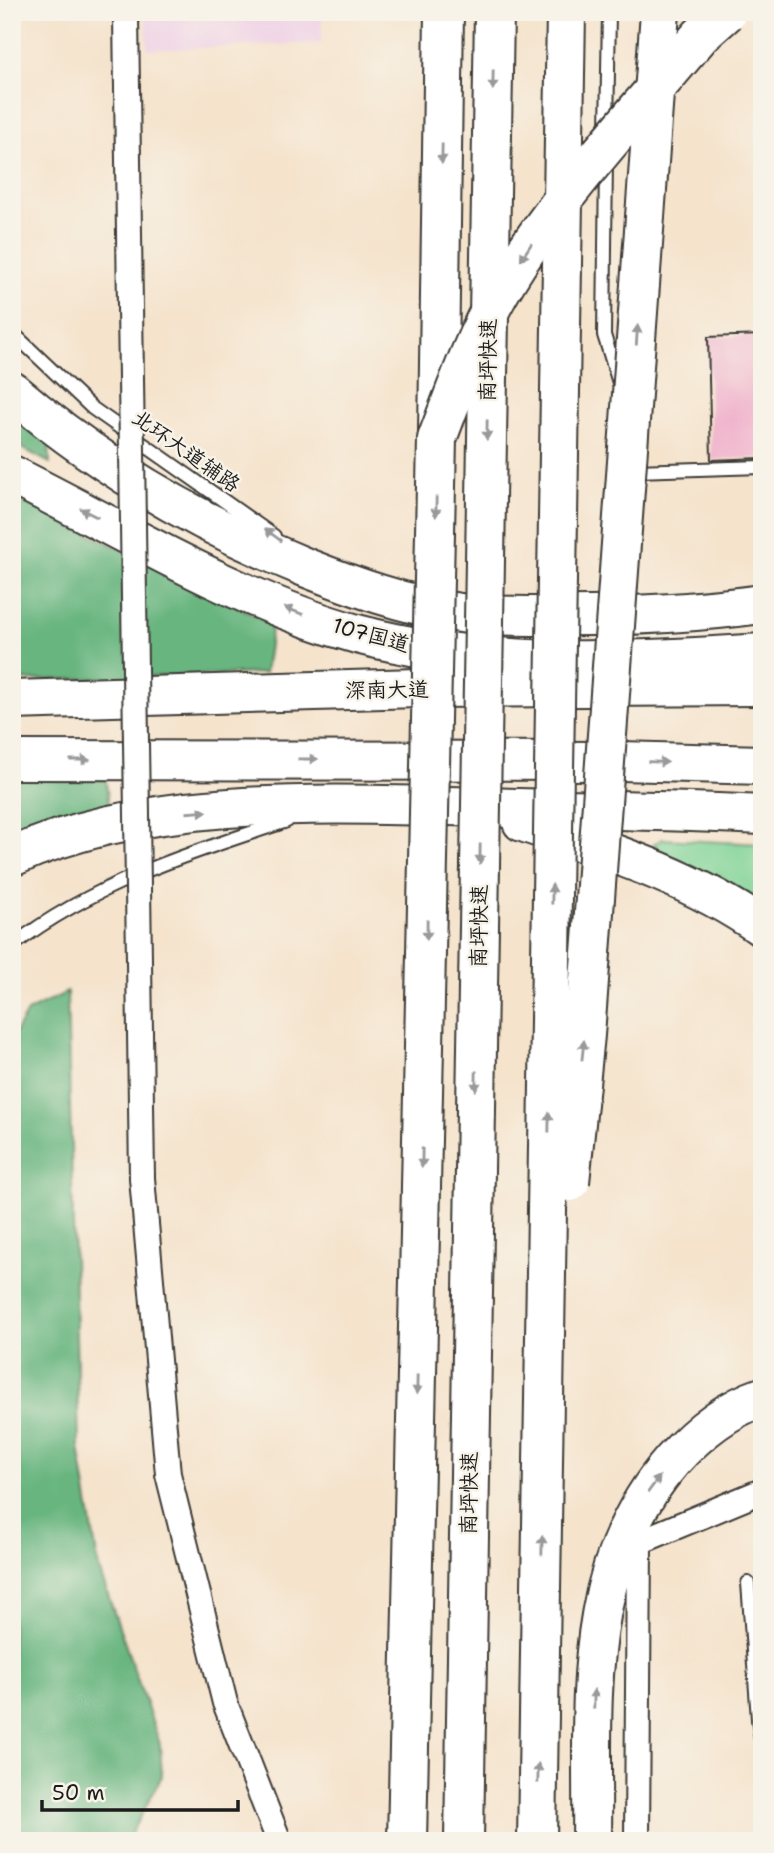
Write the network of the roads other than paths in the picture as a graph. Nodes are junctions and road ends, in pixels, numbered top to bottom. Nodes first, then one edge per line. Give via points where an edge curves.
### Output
1 (444, 12) edge
2 (494, 12) edge
3 (566, 12) edge
4 (609, 12) edge
5 (660, 12) edge
6 (727, 12) edge
7 (126, 13) edge
8 (12, 332) edge
9 (12, 391) edge
10 (438, 439) junction
11 (762, 467) edge
12 (635, 471) junction
13 (12, 475) edge
14 (351, 585) junction
15 (762, 585) edge
16 (631, 604) junction
17 (762, 604) edge
18 (688, 611) junction
19 (762, 653) edge
20 (527, 660) junction
21 (762, 686) edge
22 (418, 688) junction
23 (12, 700) edge
24 (12, 760) edge
25 (762, 765) edge
26 (394, 805) junction
27 (458, 807) junction
28 (762, 815) edge
29 (12, 857) edge
30 (762, 927) edge
31 (12, 946) edge
32 (544, 1386) junction
33 (762, 1397) edge
34 (762, 1490) edge
35 (748, 1583) dead end
36 (760, 1719) edge
37 (762, 1747) edge
38 (279, 1841) edge
39 (407, 1841) edge
40 (464, 1841) edge
41 (537, 1841) edge
42 (592, 1841) edge
43 (636, 1841) edge

1 -> 10 main road, bridge
2 -> 40 main road, 南坪快速, bridge
32 -> 3 main road, bridge
4 - 12 lane via 604,335 630,418
32 -> 5 main road, bridge via 585,1035
6 -> 10 main road, bridge via 700,36 547,220 499,293
7 - 38 street, bridge via 142,1178 168,1474 225,1703
14 -> 8 lane, 北环大道辅路 via 92,408
9 - 14 main road via 111,467 172,505 226,533
10 -> 39 main road, bridge
11 - 12 lane
12 - 16 lane
20 -> 13 main road, 107国道 via 442,652 324,623 213,576
14 - 16 main road via 458,613
15 - 18 main road
16 - 18 main road
17 - 18 main road
19 - 20 main road, 107国道
20 - 22 main road
21 - 22 main road, 深南大道
22 - 23 main road, 深南大道
24 -> 25 main road
26 - 27 main road
29 -> 26 main road via 80,831 172,815
26 - 31 lane via 288,821 203,849 75,905
27 - 28 main road
27 - 30 main road via 520,822 646,867 695,888
41 -> 32 main road, bridge
42 -> 33 main road via 594,1658 603,1597 622,1535 653,1483 692,1439
34 - 43 street via 639,1542
35 - 36 lane
36 - 37 lane

